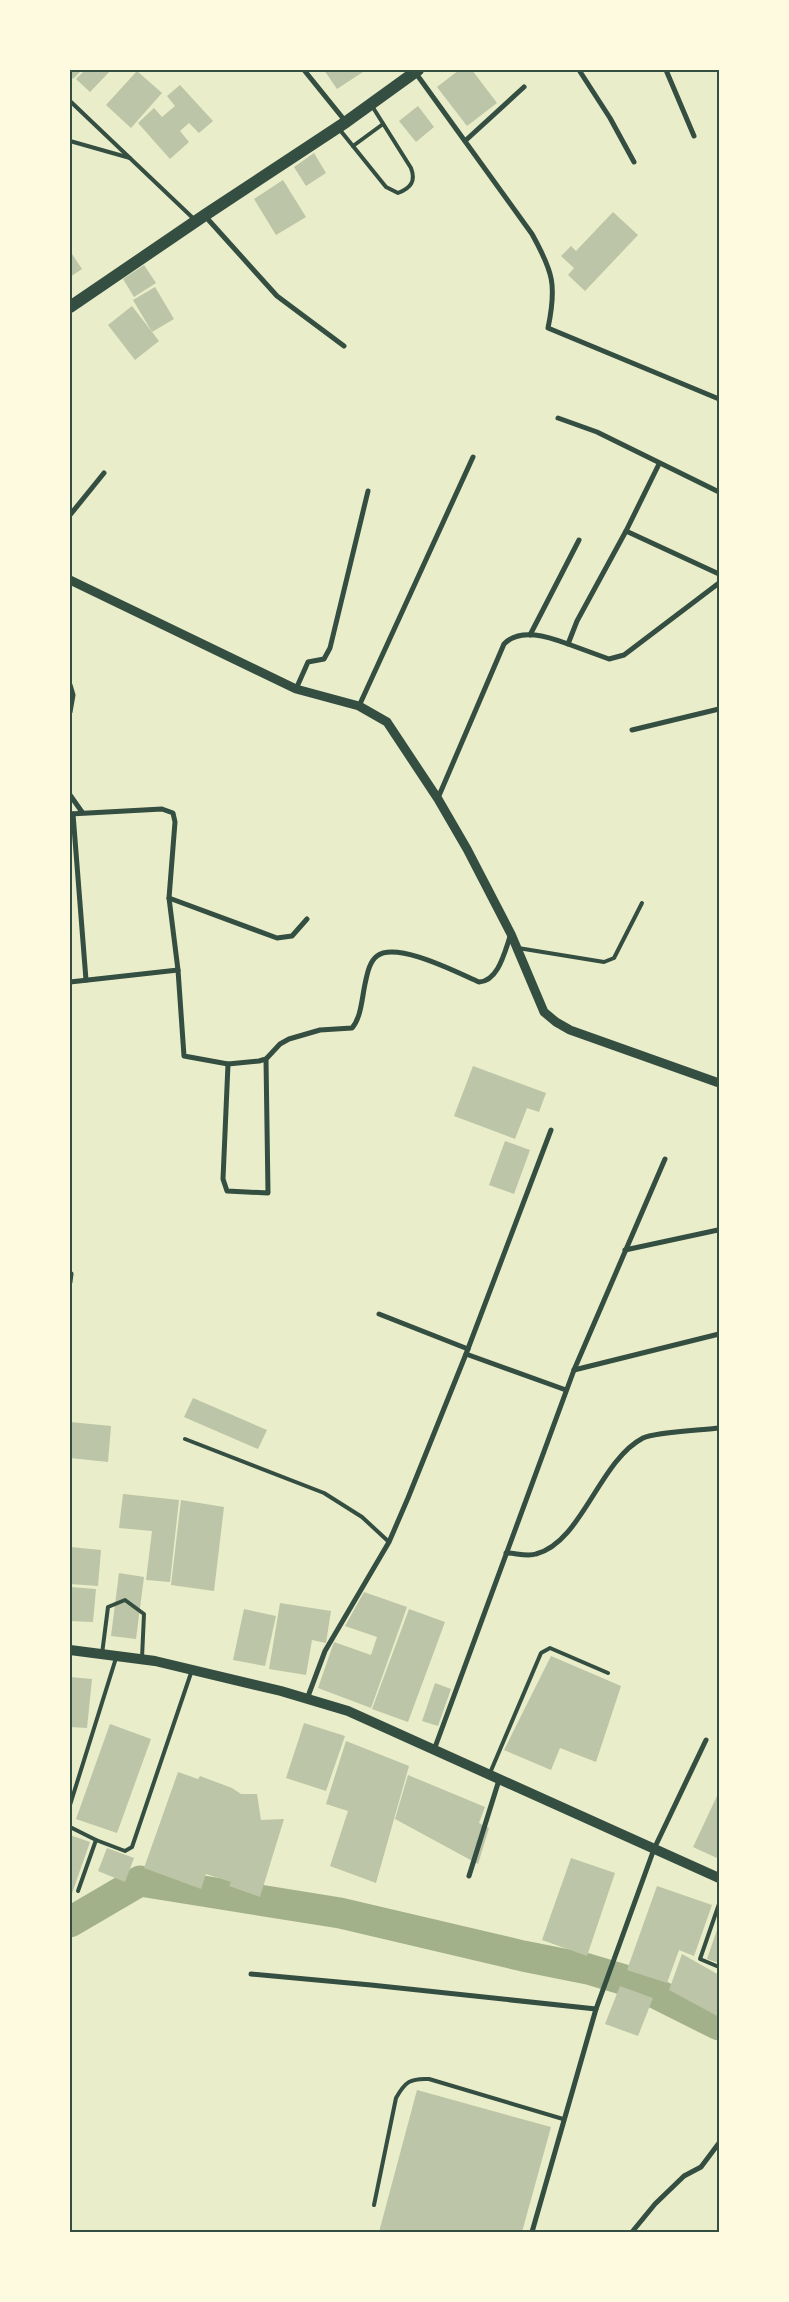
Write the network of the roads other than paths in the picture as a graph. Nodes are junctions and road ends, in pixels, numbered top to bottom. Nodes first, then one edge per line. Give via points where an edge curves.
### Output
1 (304, 70) edge
2 (579, 70) edge
3 (666, 70) edge
4 (417, 71) edge
5 (524, 87) dead end
6 (70, 101) edge
7 (370, 104) junction
8 (383, 124) junction
9 (342, 125) junction
10 (694, 136) dead end
11 (70, 141) edge
12 (465, 141) junction
13 (353, 146) junction
14 (133, 159) junction
15 (634, 162) dead end
16 (200, 218) junction
17 (70, 307) edge
18 (344, 346) dead end
19 (719, 399) edge
20 (558, 418) dead end
21 (473, 457) dead end
22 (659, 464) junction
23 (104, 474) dead end
24 (368, 491) dead end
25 (719, 492) edge
26 (70, 515) edge
27 (626, 531) junction
28 (579, 540) dead end
29 (719, 574) edge
30 (70, 580) edge
31 (719, 583) edge
32 (530, 635) junction
33 (568, 644) junction
34 (70, 685) edge
35 (296, 689) junction
36 (359, 706) junction
37 (719, 709) edge
38 (70, 712) edge
39 (632, 730) dead end
40 (70, 794) edge
41 (438, 799) junction
42 (82, 812) junction
43 (72, 814) edge
44 (169, 898) junction
45 (642, 903) dead end
46 (306, 919) dead end
47 (511, 934) junction
48 (518, 948) junction
49 (178, 970) junction
50 (86, 980) junction
51 (70, 982) edge
52 (266, 1059) junction
53 (228, 1064) junction
54 (719, 1083) edge
55 (550, 1130) dead end
56 (665, 1159) dead end
57 (718, 1230) edge
58 (625, 1250) junction
59 (71, 1274) dead end
60 (70, 1282) edge
61 (379, 1314) dead end
62 (719, 1334) edge
63 (467, 1351) junction
64 (574, 1370) junction
65 (566, 1390) junction
66 (719, 1428) edge
67 (185, 1439) dead end
68 (389, 1542) junction
69 (506, 1553) junction
70 (70, 1650) edge
71 (102, 1654) junction
72 (116, 1656) junction
73 (142, 1659) junction
74 (192, 1669) junction
75 (608, 1673) dead end
76 (306, 1699) junction
77 (706, 1740) dead end
78 (434, 1750) junction
79 (489, 1775) junction
80 (499, 1780) junction
81 (70, 1806) edge
82 (70, 1827) edge
83 (96, 1840) junction
84 (654, 1849) junction
85 (468, 1876) dead end
86 (719, 1878) edge
87 (78, 1891) dead end
88 (719, 1904) edge
89 (719, 1968) edge
90 (250, 1974) dead end
91 (596, 2009) junction
92 (563, 2119) junction
93 (719, 2143) edge
94 (374, 2205) dead end
95 (532, 2232) edge
96 (632, 2232) edge

1 - 9 street
2 - 15 street
3 - 10 street
4 - 7 main road
4 - 12 street
5 - 12 street
6 - 14 lane
7 - 8 lane
7 - 9 main road
8 - 13 lane
8 - 13 lane via 415,177 406,190 398,194 386,188
9 - 13 lane
9 - 16 main road
11 - 14 lane
12 - 19 street via 532,234 545,258 554,292 548,328
14 - 16 lane
16 - 17 main road
16 - 18 street via 277,296
20 - 22 street via 597,432
21 - 36 street
22 - 25 street
22 - 27 street
23 - 26 street
24 - 35 street via 330,648 324,659 308,662
27 - 29 street
27 - 33 street
28 - 32 street
30 - 35 street
31 - 33 street via 624,656 609,659
32 - 33 street
32 - 41 street via 511,638 504,644
34 - 38 street via 73,695
35 - 36 street
36 - 41 street via 387,722
37 - 39 street
40 - 42 street
41 - 47 street
42 - 43 street
42 - 44 street via 171,811 175,822
43 - 50 street
44 - 46 street via 277,938 292,936
44 - 49 street
45 - 48 lane via 614,958 604,962
47 - 48 street
47 - 52 street via 498,966 490,980 484,982 409,953 376,956 369,969 352,1028 320,1030 289,1039
48 - 54 street via 544,1012 556,1022
49 - 50 street
49 - 53 street via 184,1056
50 - 51 street
52 - 53 street
52 - 53 street via 268,1193 227,1191 223,1179
55 - 63 street
56 - 58 street
57 - 58 street
58 - 64 street
59 - 60 street
61 - 63 street
62 - 64 street
63 - 65 street
63 - 68 street
64 - 65 street
65 - 69 street
66 - 69 street via 644,1438 621,1457 566,1534 550,1548 535,1555
67 - 68 lane via 324,1493 350,1508
68 - 76 street via 324,1651
69 - 78 street
70 - 71 main road
71 - 72 main road
71 - 73 lane via 108,1607 125,1600 144,1614
72 - 73 main road
72 - 81 lane
73 - 74 main road
74 - 76 main road
74 - 83 lane via 132,1847 125,1851
75 - 79 lane via 550,1648 542,1653
76 - 78 main road via 348,1711
77 - 84 street
78 - 79 main road
79 - 80 main road
80 - 84 main road
80 - 85 street
82 - 83 lane
83 - 87 lane
84 - 86 main road
84 - 91 street
88 - 89 lane via 700,1959
90 - 91 street
91 - 92 street
92 - 94 lane via 428,2079 414,2078 403,2084 396,2098
92 - 95 street
93 - 96 street via 701,2167 684,2176

